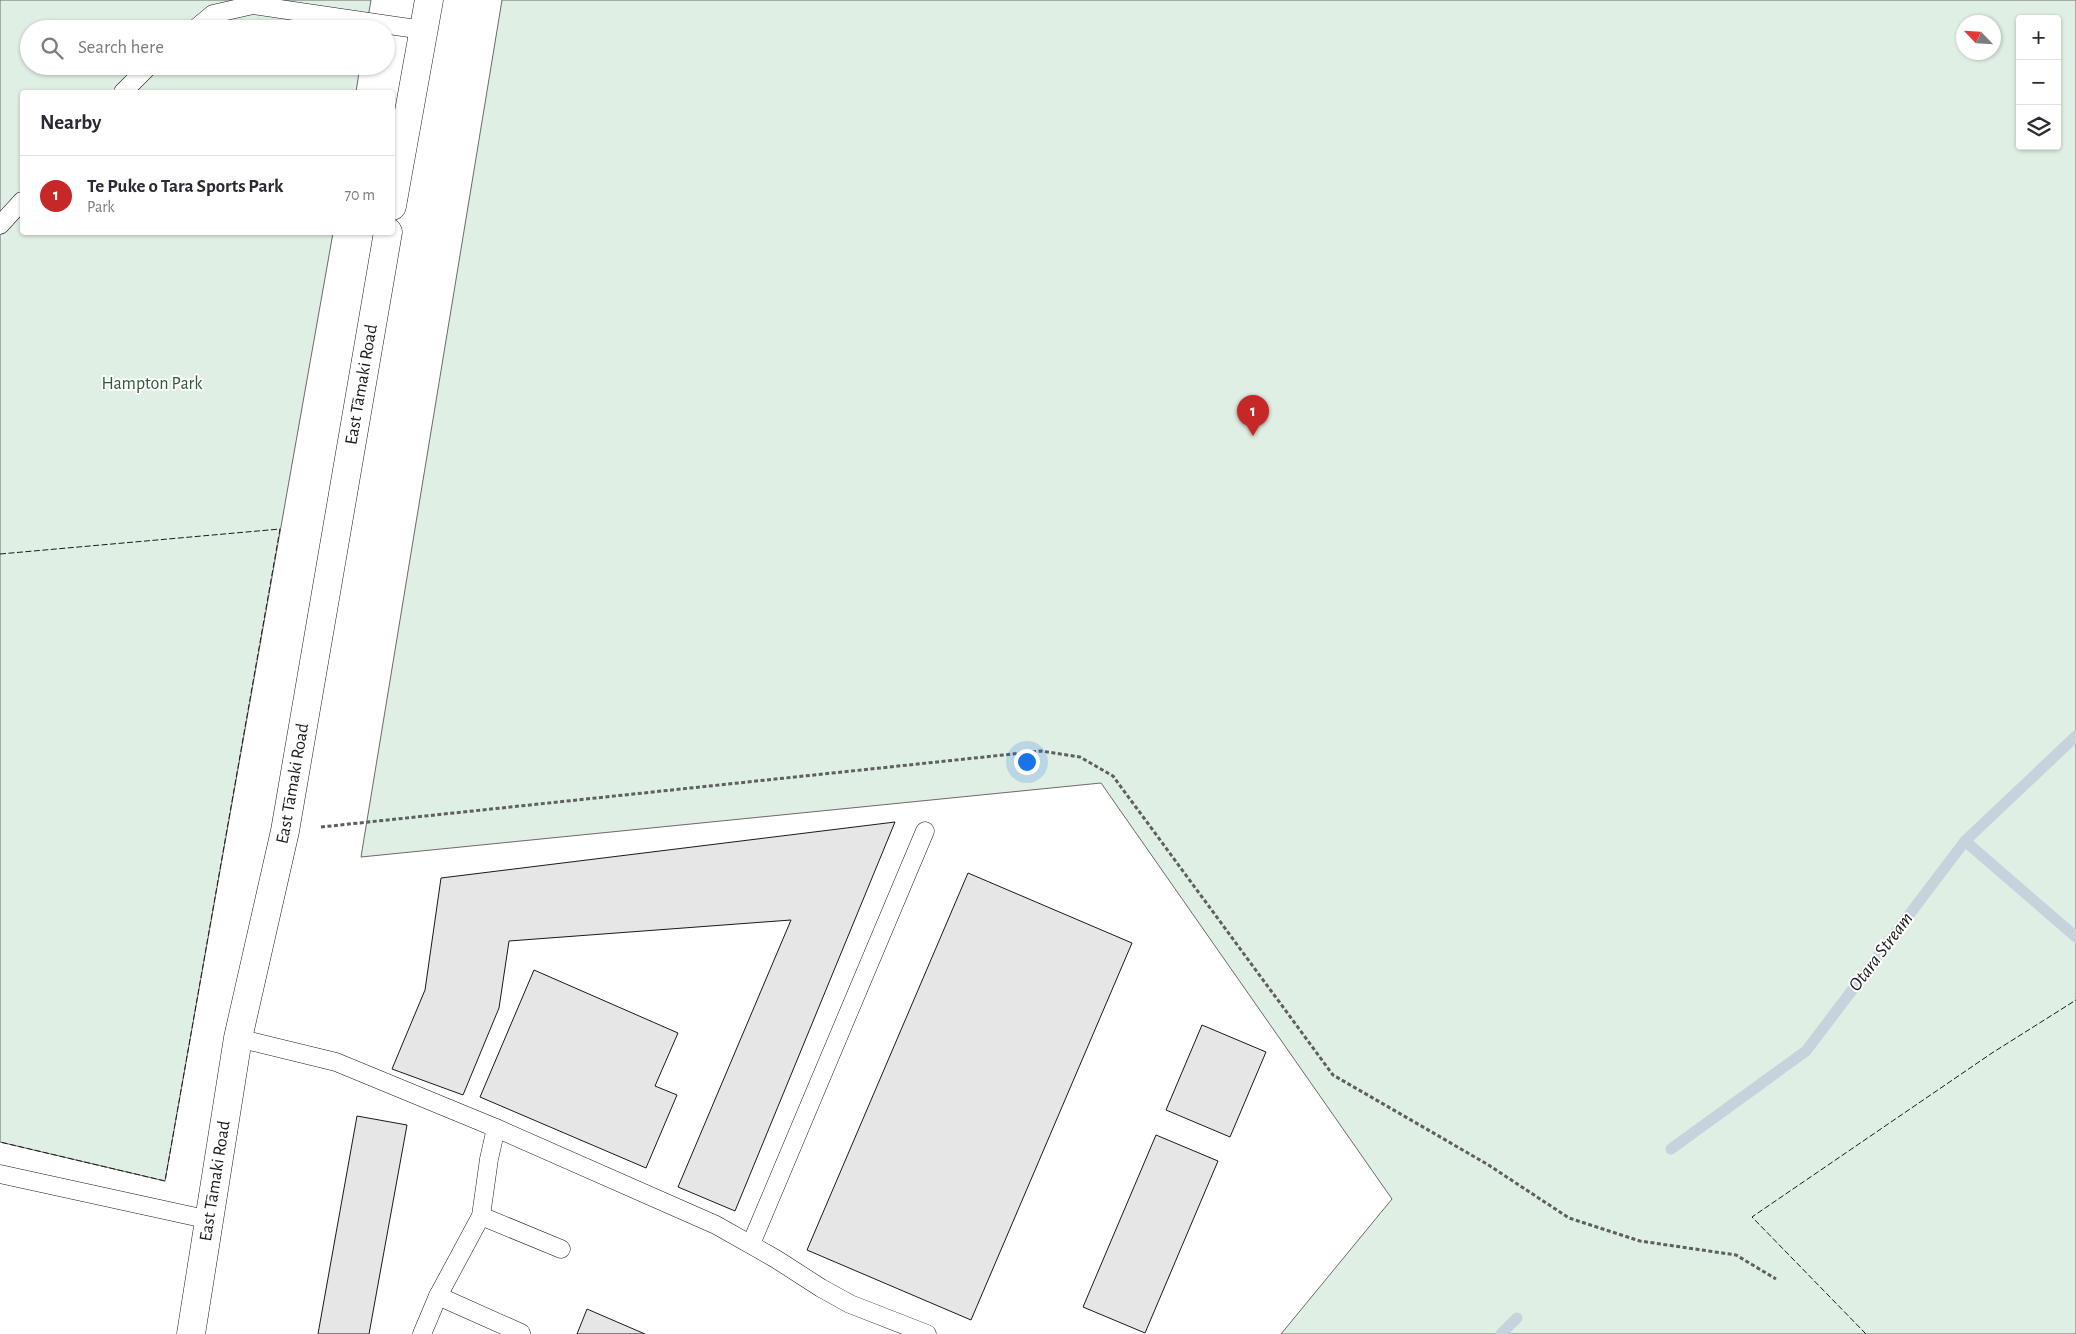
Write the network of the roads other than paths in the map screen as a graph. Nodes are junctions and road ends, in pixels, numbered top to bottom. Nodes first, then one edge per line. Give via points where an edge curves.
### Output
1 (429, 0) edge
2 (206, 20) edge
3 (355, 20) edge
4 (395, 26) edge
5 (423, 30) junction
6 (140, 75) edge
7 (125, 90) edge
8 (395, 189) edge
9 (20, 203) edge
10 (0, 225) edge
11 (387, 235) edge
12 (925, 831) dead end
13 (238, 1038) junction
14 (496, 1128) junction
15 (0, 1174) edge
16 (481, 1216) junction
17 (210, 1220) junction
18 (751, 1244) junction
19 (561, 1249) dead end
20 (438, 1296) junction
21 (521, 1333) edge
22 (191, 1334) edge
23 (422, 1334) edge
24 (927, 1334) edge

1 - 5 main road
2 - 3 lane via 213,14 253,5
4 - 5 lane
5 - 8 main road
6 - 7 lane
9 - 10 lane
11 - 13 main road, East Tāmaki Road via 285,831
12 - 18 lane
13 - 14 lane via 336,1062
13 - 17 main road, East Tāmaki Road
14 - 16 lane
14 - 18 lane via 716,1225
15 - 17 lane
16 - 19 lane
16 - 20 lane
17 - 22 main road, East Tāmaki Road
18 - 24 lane via 850,1304
20 - 21 lane
20 - 23 lane

